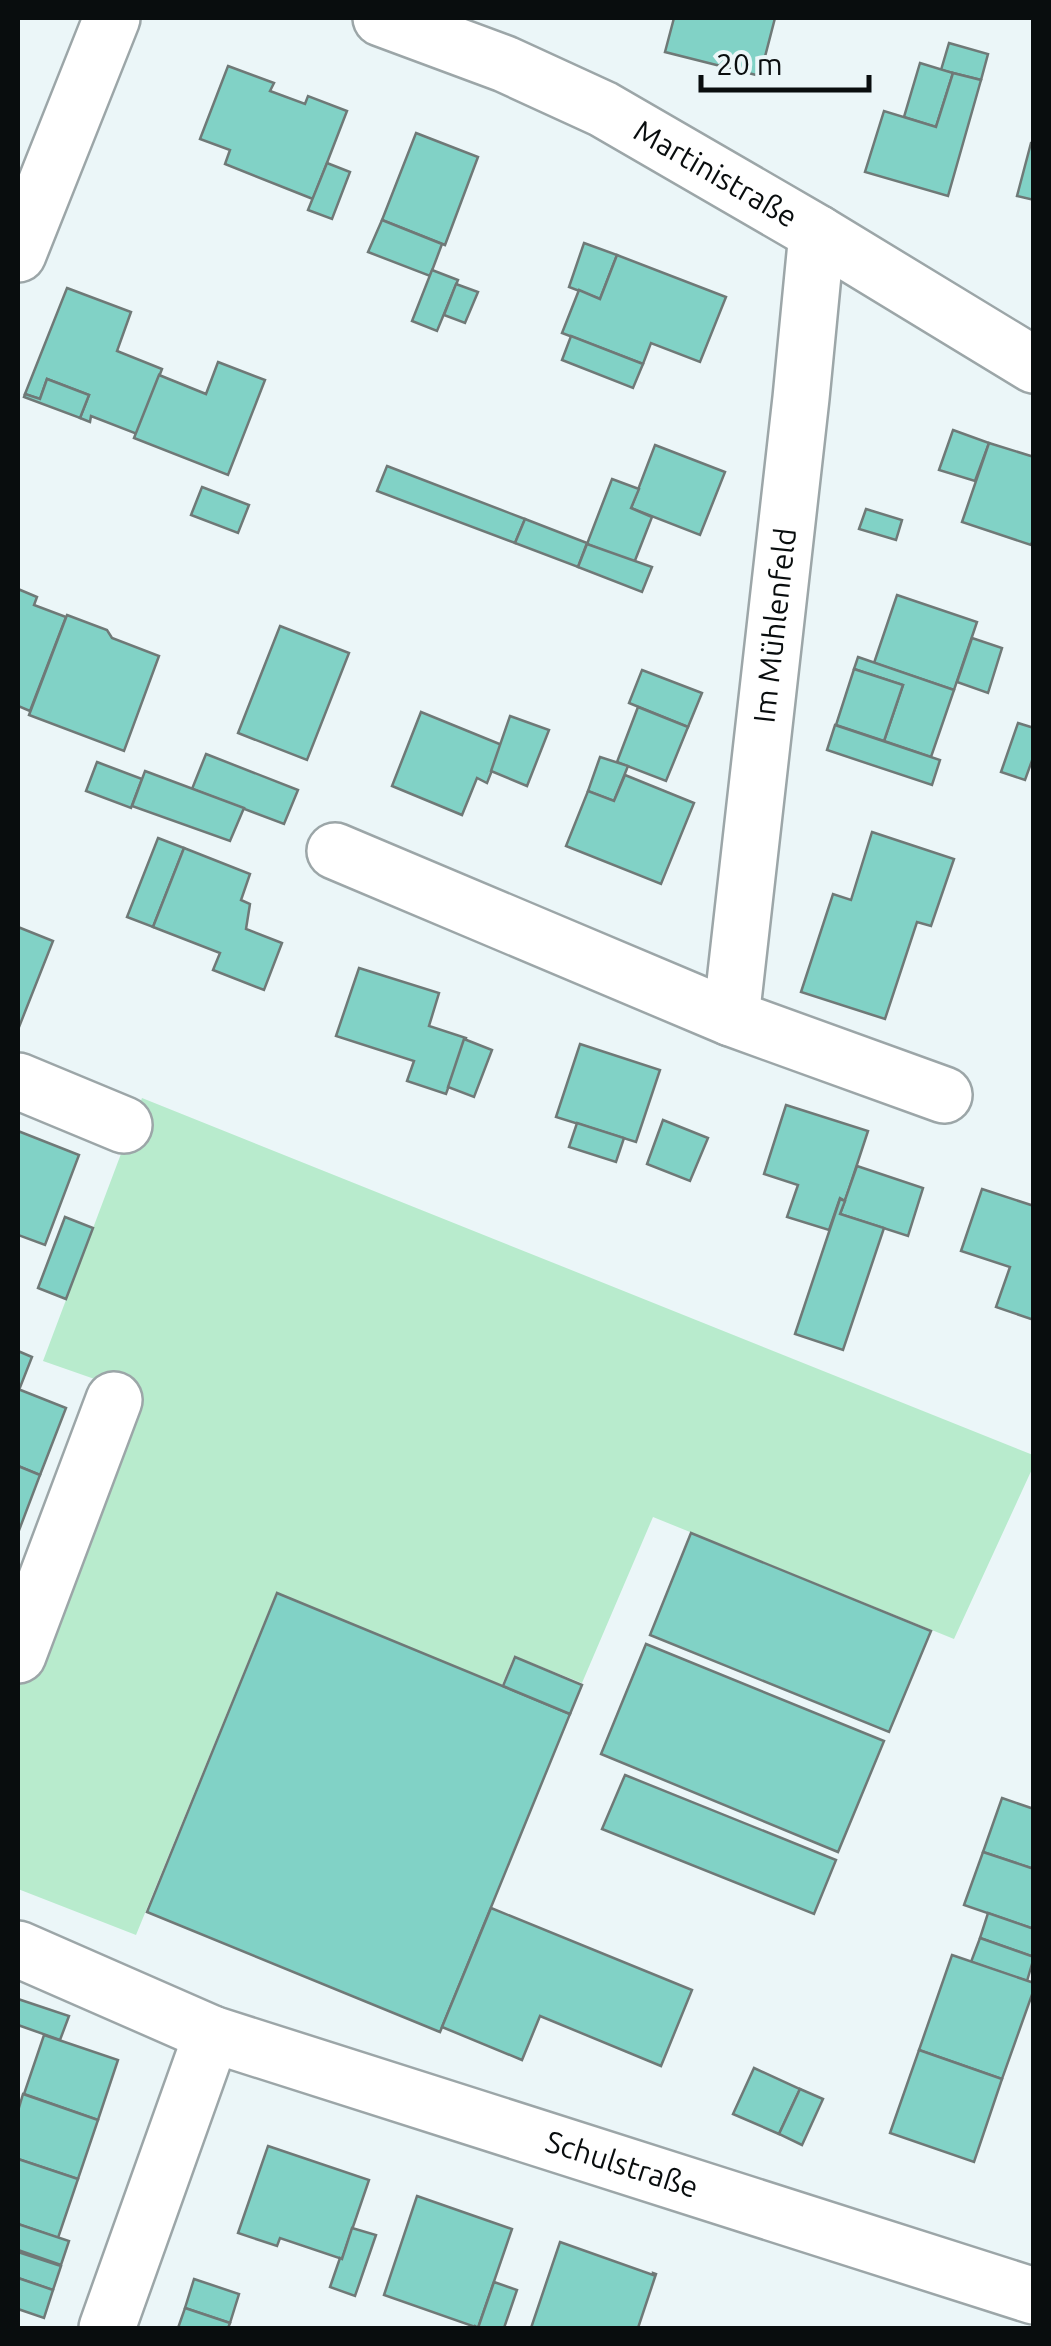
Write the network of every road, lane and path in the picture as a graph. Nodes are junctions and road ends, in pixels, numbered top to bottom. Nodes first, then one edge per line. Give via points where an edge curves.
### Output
1 (112, 18) edge
2 (381, 18) edge
3 (817, 234) junction
4 (18, 254) edge
5 (1034, 365) edge
6 (335, 851) dead end
7 (730, 1018) junction
8 (18, 1081) edge
9 (944, 1095) dead end
10 (124, 1125) dead end
11 (114, 1400) dead end
12 (18, 1655) edge
13 (18, 1948) edge
14 (212, 2034) junction
15 (1025, 2296) edge
16 (107, 2328) edge

1 - 4 street
2 - 3 street, Martinistraße via 603,109
3 - 5 street, Martinistraße
3 - 7 street, Im Mühlenfeld
6 - 7 street
7 - 9 street
8 - 10 street
11 - 12 street
13 - 14 street, Schulstraße
14 - 15 street, Schulstraße
14 - 16 street

